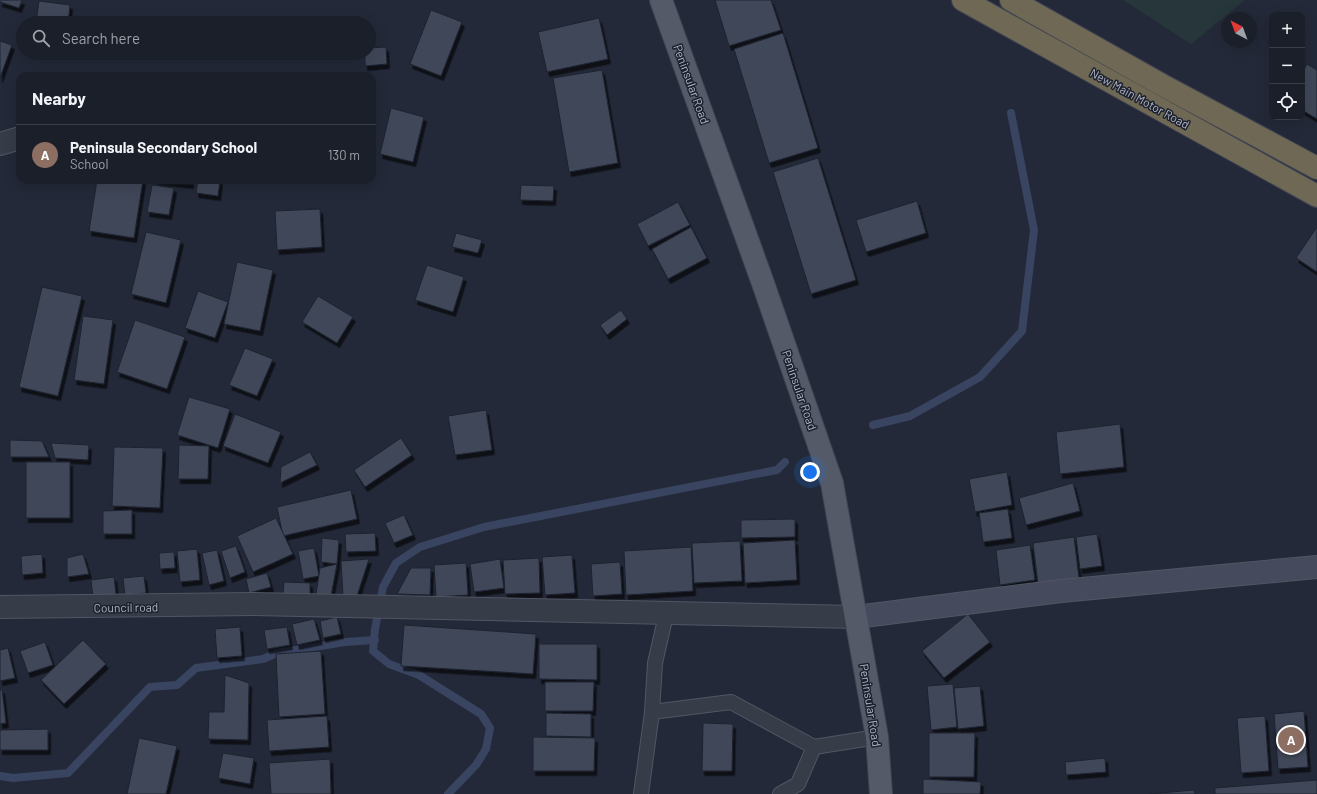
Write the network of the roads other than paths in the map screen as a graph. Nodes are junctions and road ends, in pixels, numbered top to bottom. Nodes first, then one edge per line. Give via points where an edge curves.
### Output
1 (661, 0) edge
2 (963, 0) edge
3 (1011, 0) edge
4 (16, 139) edge
5 (0, 144) edge
6 (1317, 168) edge
7 (1317, 196) edge
8 (1317, 567) edge
9 (0, 607) edge
10 (666, 615) junction
11 (856, 617) junction
12 (652, 712) junction
13 (877, 737) junction
14 (814, 747) junction
15 (641, 794) edge
16 (780, 794) edge
17 (881, 794) edge

1 - 11 main road, Peninsular Road via 832,483
2 - 7 highway, New Main Motor Road
3 - 6 highway, New Main Motor Road
4 - 5 street
8 - 11 street via 1061,592
9 - 10 street, Council road via 253,604
10 - 11 street, Council road
10 - 12 lane via 655,663
11 - 13 main road, Peninsular Road
12 - 14 lane via 731,702
12 - 15 lane
13 - 14 lane
13 - 17 main road, Peninsular Road
14 - 16 lane via 798,784

